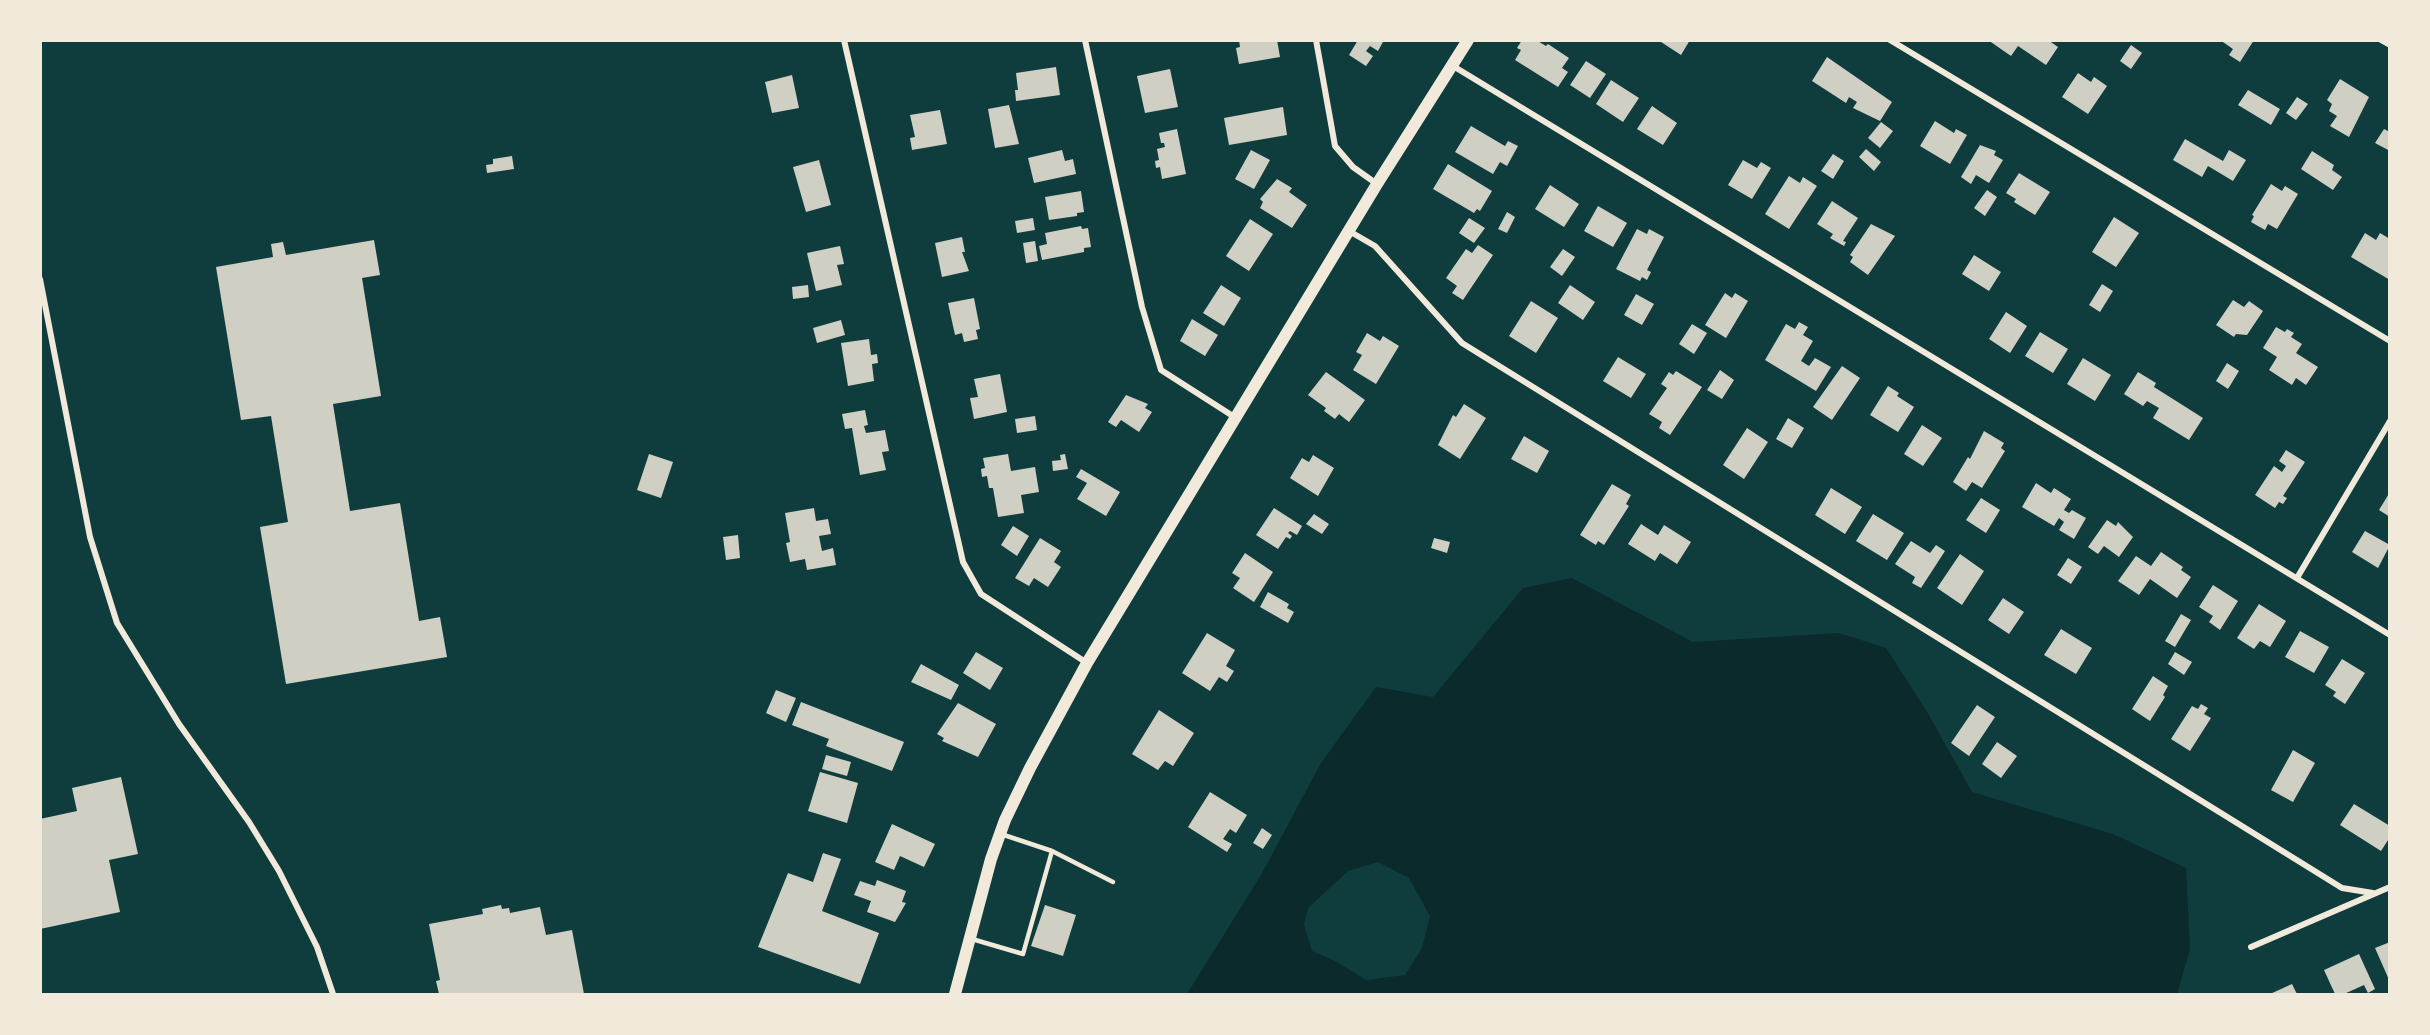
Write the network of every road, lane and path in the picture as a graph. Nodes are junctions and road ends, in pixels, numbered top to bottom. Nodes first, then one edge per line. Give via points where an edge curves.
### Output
1 (844, 40) edge
2 (1085, 40) edge
3 (1316, 40) edge
4 (1468, 40) edge
5 (1890, 40) edge
6 (2381, 40) edge
7 (2390, 45) edge
8 (1453, 66) junction
9 (1377, 184) junction
10 (1349, 231) junction
11 (40, 279) edge
12 (2390, 341) edge
13 (1236, 418) junction
14 (2390, 421) edge
15 (2297, 578) junction
16 (2390, 635) edge
17 (1087, 663) junction
18 (1000, 834) junction
19 (1052, 851) junction
20 (1113, 882) dead end
21 (2390, 887) edge
22 (2373, 893) junction
23 (970, 938) junction
24 (2251, 947) dead end
25 (333, 994) edge
26 (956, 994) edge

1 - 17 street via 963,562 981,594
2 - 13 street via 1142,307 1161,370
3 - 9 street via 1335,146 1353,168
4 - 8 main road
5 - 12 street
6 - 7 street
8 - 9 main road
8 - 15 street
9 - 10 main road
10 - 13 main road
10 - 22 street via 1375,246 1462,343 2342,888
11 - 25 street via 90,537 117,623 179,724 279,871 317,947
13 - 17 main road
14 - 15 street
15 - 16 street
17 - 18 main road via 1030,768
18 - 19 lane
18 - 23 main road
19 - 20 lane
19 - 23 lane via 1023,954
21 - 22 street
22 - 24 street via 2345,909
23 - 26 main road

